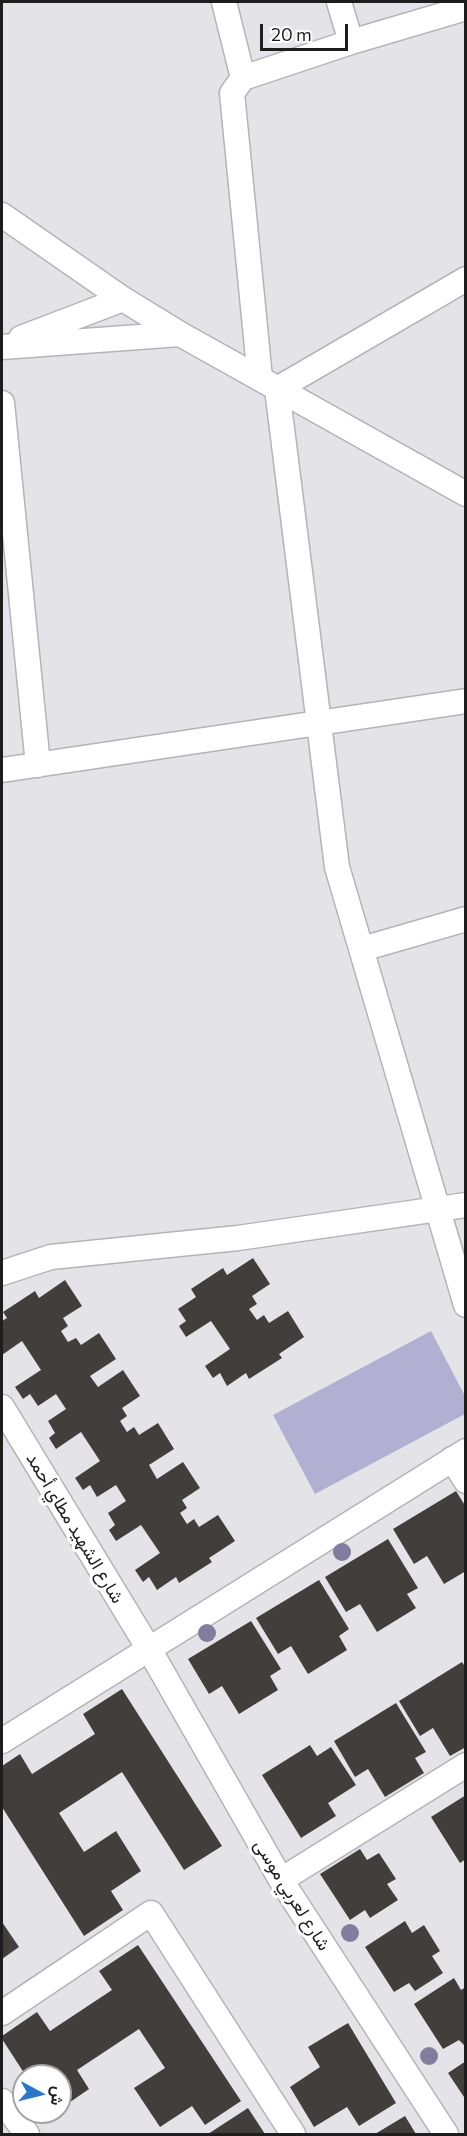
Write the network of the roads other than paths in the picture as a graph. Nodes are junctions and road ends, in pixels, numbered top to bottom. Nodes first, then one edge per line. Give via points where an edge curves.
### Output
1 (224, 2) edge
2 (339, 2) edge
3 (465, 8) edge
4 (351, 42) junction
5 (243, 78) junction
6 (2, 215) edge
7 (465, 279) edge
8 (123, 299) junction
9 (180, 334) junction
10 (2, 346) edge
11 (269, 383) junction
12 (2, 403) edge
13 (465, 494) edge
14 (465, 701) edge
15 (318, 725) junction
16 (38, 765) junction
17 (2, 770) edge
18 (465, 919) edge
19 (362, 949) junction
20 (465, 1205) edge
21 (437, 1210) junction
22 (2, 1273) edge
23 (465, 1305) edge
24 (2, 1407) edge
25 (459, 1455) edge
26 (465, 1481) edge
27 (149, 1649) junction
28 (2, 1741) edge
29 (465, 1765) edge
30 (280, 1880) junction
31 (2, 2013) edge
32 (2, 2101) edge
33 (27, 2134) edge
34 (293, 2134) edge
35 (446, 2134) edge

1 - 5 street
2 - 4 street
3 - 4 street
4 - 5 street
5 - 11 street via 232,93
6 - 8 street
7 - 11 street
8 - 9 street
8 - 10 street
9 - 10 street
9 - 11 street
11 - 13 street
11 - 15 street
12 - 16 street
14 - 15 street
15 - 16 street
15 - 19 street via 337,867
16 - 17 street
18 - 19 street
19 - 21 street
20 - 21 street
21 - 22 street via 238,1238 51,1257
21 - 23 street
24 - 27 street, شارع الشهيد مطاي أحمد
25 - 26 street
25 - 27 street
27 - 28 street
27 - 30 street, شارع لعربي موسى
29 - 30 street
30 - 35 street, شارع لعربي موسى
31 - 34 street via 151,1913
32 - 33 street

